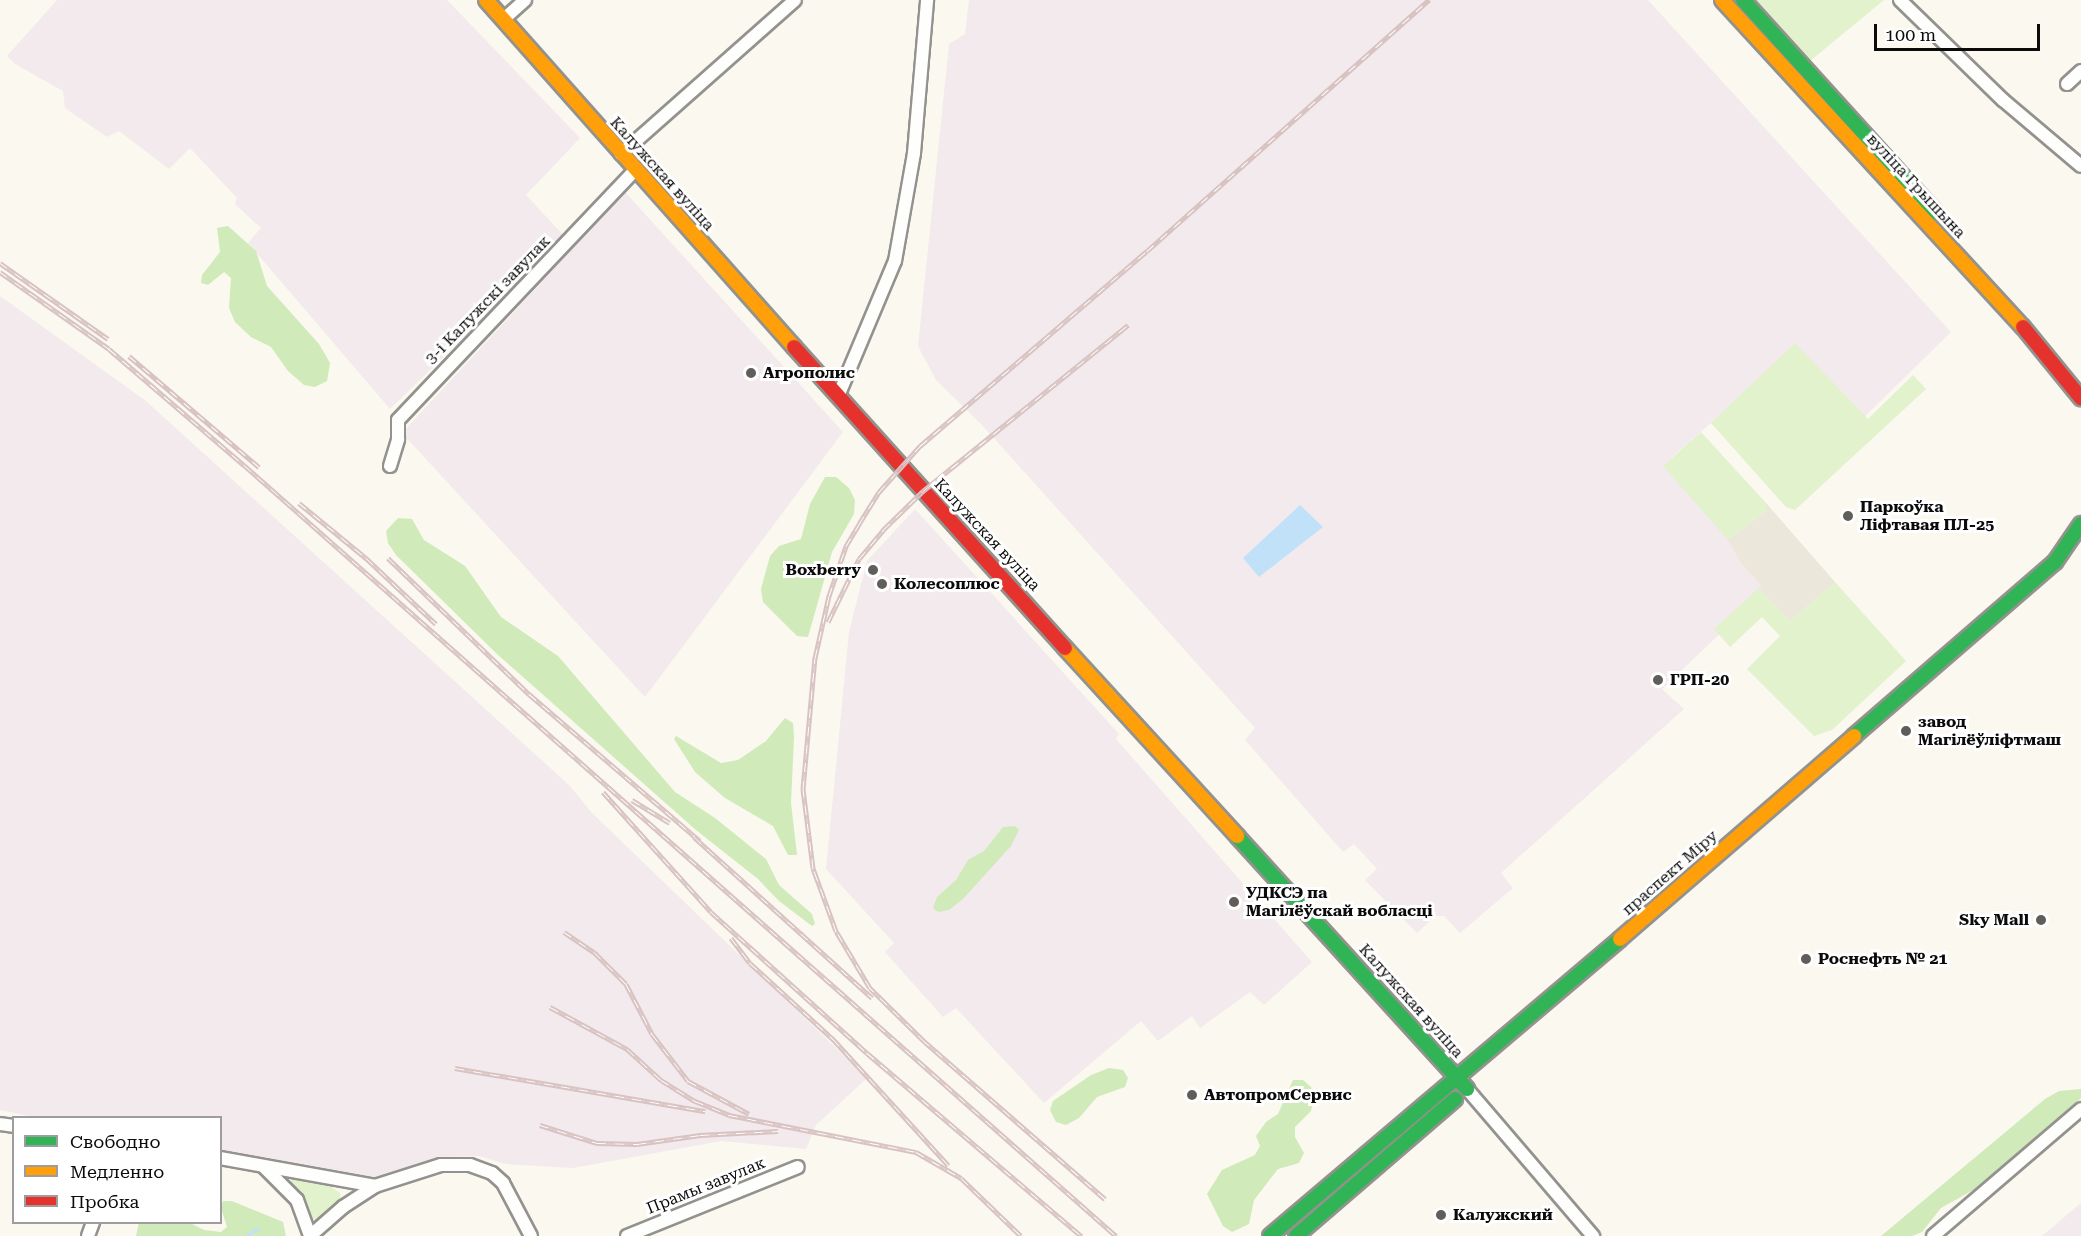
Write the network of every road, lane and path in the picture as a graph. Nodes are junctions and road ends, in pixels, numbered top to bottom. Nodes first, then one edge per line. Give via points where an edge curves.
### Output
1 (486, 0) edge
2 (525, 0) edge
3 (795, 0) edge
4 (927, 0) edge
5 (1722, 0) edge
6 (1743, 0) edge
7 (1900, 0) edge
8 (505, 18) junction
9 (2081, 71) edge
10 (2067, 84) dead end
11 (621, 154) junction
12 (2081, 166) edge
13 (635, 170) junction
14 (2081, 375) edge
15 (839, 394) junction
16 (2081, 398) edge
17 (390, 466) dead end
18 (2081, 524) edge
19 (2081, 555) edge
20 (1463, 1084) junction
21 (2081, 1109) edge
22 (222, 1158) edge
23 (263, 1166) junction
24 (798, 1167) dead end
25 (375, 1186) junction
26 (310, 1236) edge
27 (531, 1236) edge
28 (627, 1236) edge
29 (1270, 1236) edge
30 (1296, 1236) edge
31 (1593, 1236) edge
32 (1933, 1236) edge

1 - 8 main road, Калужская вуліца
2 - 8 street
3 - 11 street
4 - 15 street via 914,153 895,261
5 - 16 main road, вуліца Грышына via 2034,339
6 - 14 main road, вуліца Грышына
7 - 12 street via 2003,100
8 - 11 main road, Калужская вуліца
9 - 10 street
11 - 13 main road, Калужская вуліца
13 - 15 main road, Калужская вуліца
13 - 17 street, 3-і Калужскі завулак via 398,420 398,439
15 - 20 main road, Калужская вуліца via 900,466
18 - 20 main road, праспект Міру via 2055,562
19 - 20 main road, праспект Міру
20 - 29 main road, праспект Міру
20 - 30 main road, праспект Міру
20 - 31 street
21 - 32 street
22 - 23 street
23 - 25 street
23 - 26 street via 297,1200
24 - 28 street, Прамы завулак
25 - 26 street via 343,1206
25 - 27 street via 441,1165 470,1165 492,1173 503,1183

